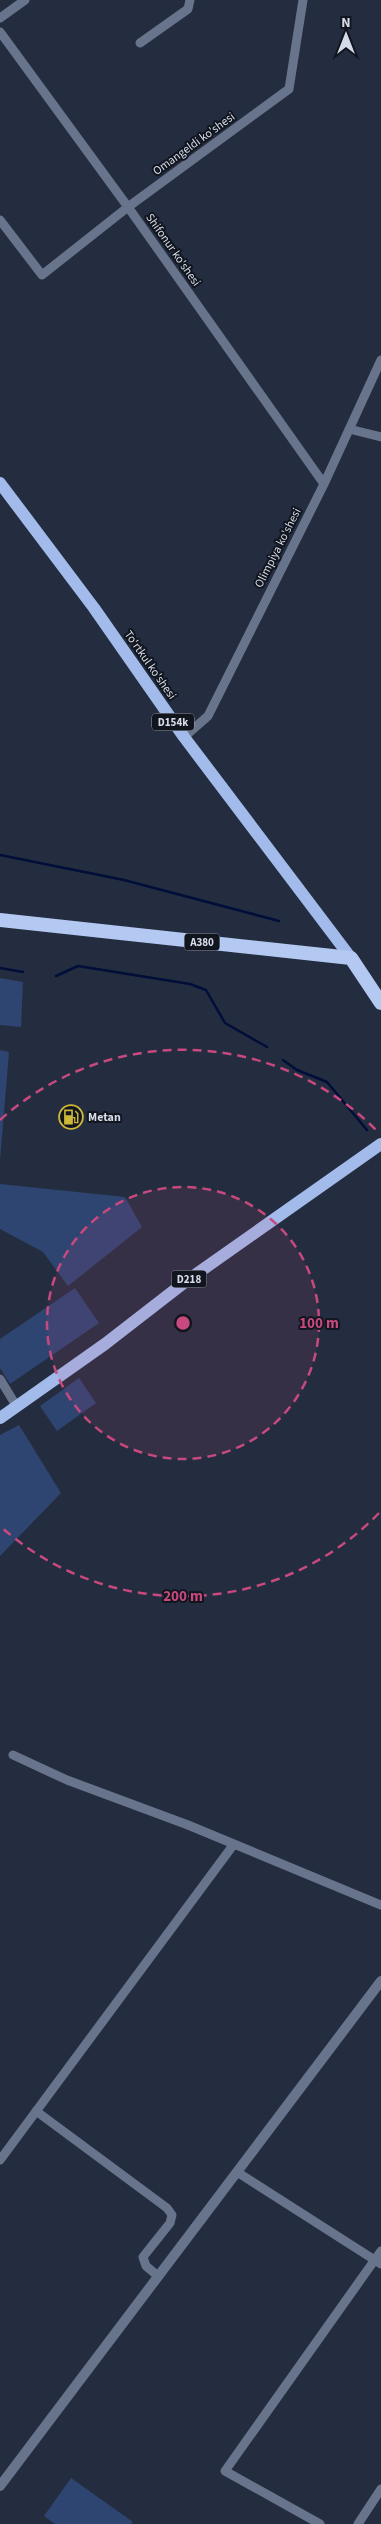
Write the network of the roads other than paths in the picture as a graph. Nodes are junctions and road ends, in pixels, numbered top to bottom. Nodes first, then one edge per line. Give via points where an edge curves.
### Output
1 (26, 0) edge
2 (190, 0) edge
3 (303, 0) edge
4 (0, 18) edge
5 (0, 32) edge
6 (140, 43) dead end
7 (128, 207) junction
8 (0, 220) edge
9 (381, 360) edge
10 (349, 429) junction
11 (381, 437) edge
12 (0, 483) edge
13 (324, 484) junction
14 (184, 737) junction
15 (0, 920) edge
16 (351, 958) junction
17 (381, 1003) edge
18 (381, 1144) edge
19 (0, 1379) edge
20 (18, 1407) junction
21 (0, 1418) edge
22 (13, 1754) dead end
23 (234, 1844) junction
24 (381, 1905) edge
25 (381, 1981) edge
26 (36, 2111) junction
27 (0, 2160) edge
28 (237, 2172) junction
29 (381, 2251) edge
30 (378, 2262) edge
31 (158, 2276) junction
32 (0, 2486) edge
33 (381, 2489) edge
34 (320, 2524) edge
35 (358, 2524) edge

1 - 4 street
2 - 6 street via 188,9
3 - 7 street, Omangeldi ko'shesi via 290,89
5 - 7 street, Shifonur ko'shesi
7 - 8 street, Omangeldi ko'shesi via 42,275
7 - 13 street, Shifonur ko'shesi
9 - 10 street, Olimpiya ko'shesi
10 - 11 street
10 - 13 street, Olimpiya ko'shesi
12 - 14 main road, To'rtkul ko'shesi / D154k via 94,608
13 - 14 street, Olimpiya ko'shesi via 208,716
14 - 16 main road, To'rtkul ko'shesi / D154k
15 - 16 highway, A380
16 - 17 highway
18 - 20 main road, D218 via 185,1282
19 - 20 street
20 - 21 main road, D218
22 - 23 street via 67,1780
23 - 24 street
23 - 26 street
25 - 28 street
26 - 27 street
26 - 31 street via 167,2208 172,2215 170,2223 143,2257 146,2266
28 - 30 street
28 - 31 street
29 - 30 street
30 - 34 street via 225,2470
31 - 32 street
33 - 35 street

